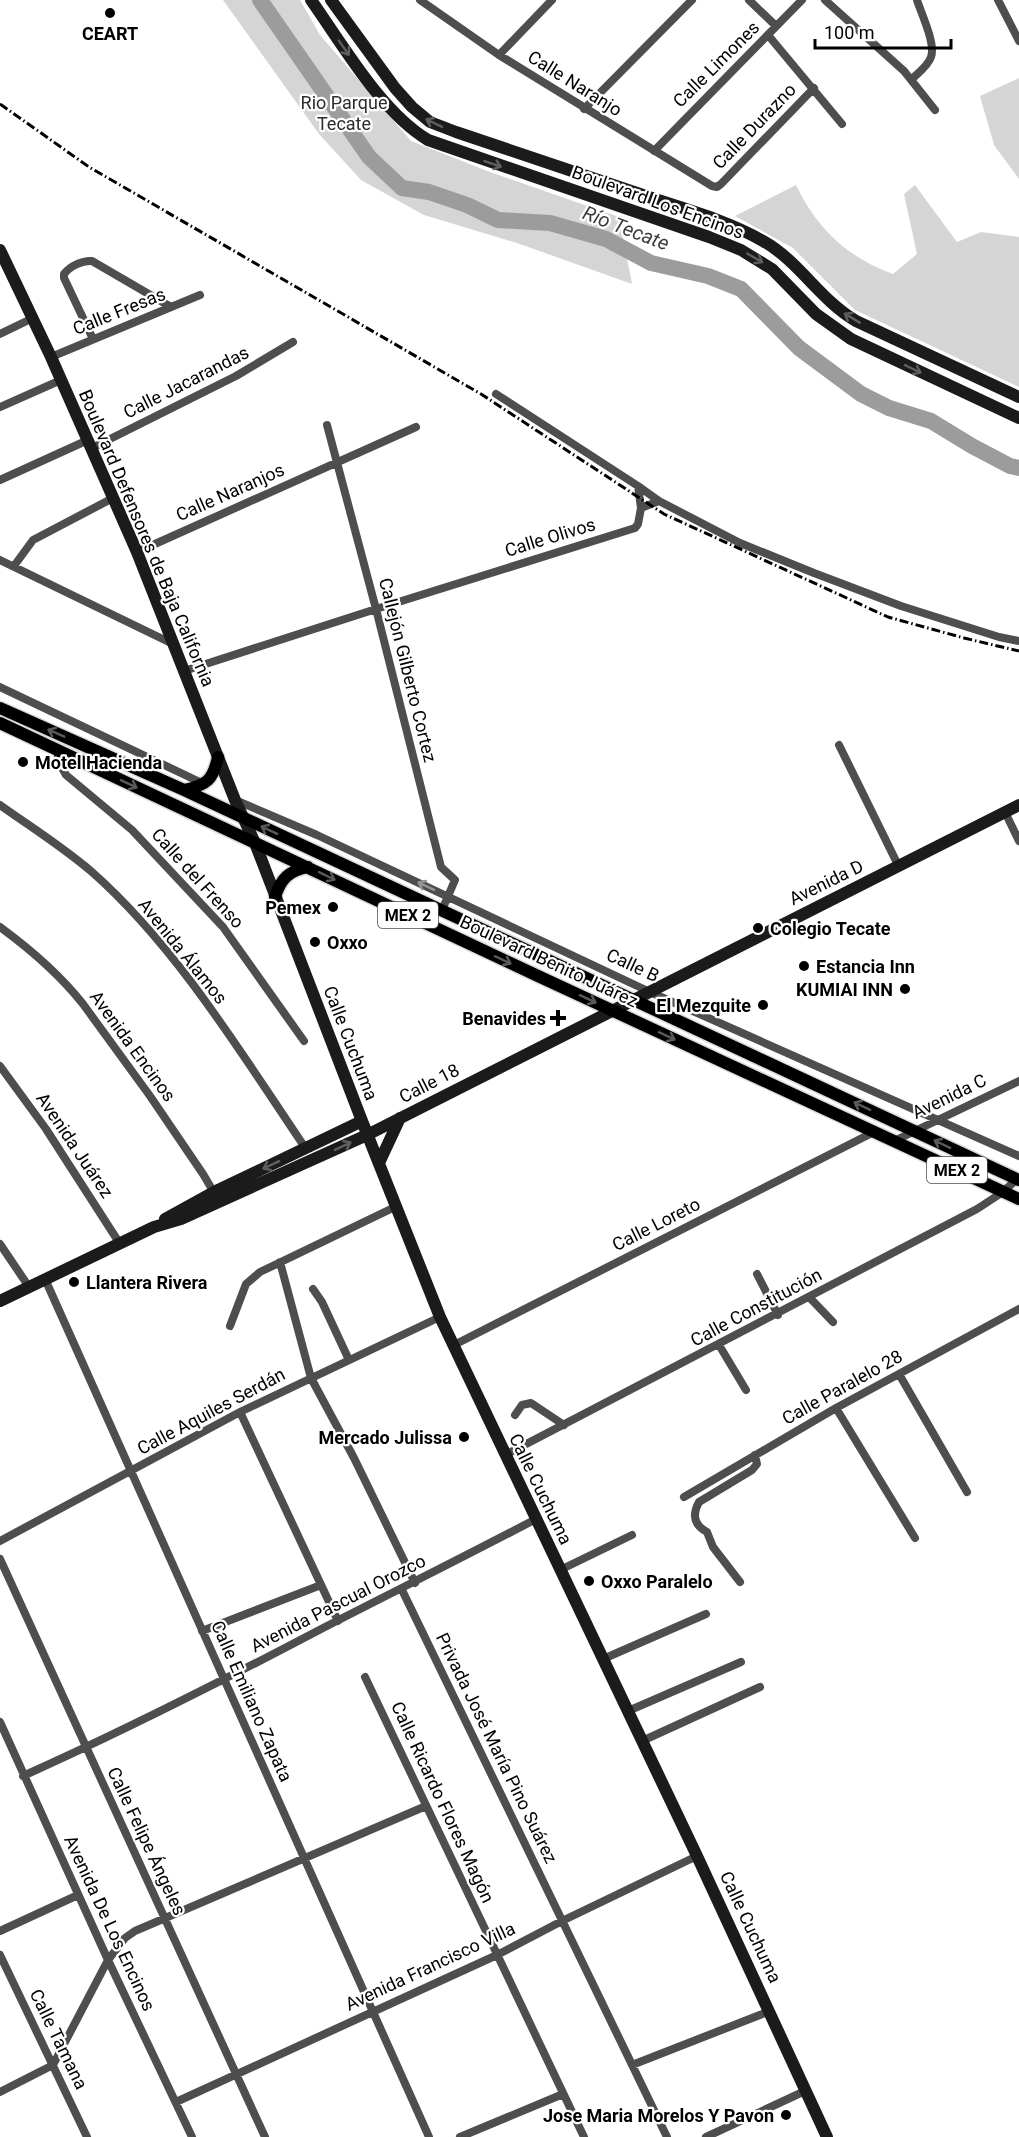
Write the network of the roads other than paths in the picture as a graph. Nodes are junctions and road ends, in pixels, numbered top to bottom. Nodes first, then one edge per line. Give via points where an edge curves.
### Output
1 (311, 0) edge
2 (421, 0) edge
3 (552, 0) edge
4 (692, 0) edge
5 (749, 0) edge
6 (802, 0) edge
7 (825, 0) edge
8 (916, 0) edge
9 (998, 0) edge
10 (337, 2) edge
11 (776, 26) junction
12 (768, 35) junction
13 (1019, 41) edge
14 (499, 55) junction
15 (912, 79) junction
16 (813, 88) junction
17 (584, 109) junction
18 (935, 110) dead end
19 (842, 124) dead end
20 (654, 151) junction
21 (717, 187) joint
22 (678, 207) junction
23 (674, 225) junction
24 (1, 255) edge
25 (200, 295) dead end
26 (171, 307) junction
27 (33, 318) junction
28 (0, 334) edge
29 (93, 339) junction
30 (293, 342) dead end
31 (51, 357) junction
32 (61, 380) junction
33 (496, 394) dead end
34 (1019, 397) edge
35 (0, 407) edge
36 (1019, 418) edge
37 (327, 425) dead end
38 (416, 427) dead end
39 (90, 444) junction
40 (337, 462) junction
41 (0, 480) edge
42 (638, 486) junction
43 (113, 498) junction
44 (659, 501) junction
45 (641, 508) junction
46 (137, 552) junction
47 (0, 560) edge
48 (14, 566) junction
49 (376, 609) junction
50 (1019, 641) edge
51 (173, 644) junction
52 (184, 671) junction
53 (0, 687) edge
54 (0, 708) edge
55 (0, 723) edge
56 (839, 745) dead end
57 (58, 750) junction
58 (218, 757) junction
59 (204, 784) junction
60 (184, 790) junction
61 (235, 800) junction
62 (0, 805) edge
63 (1019, 805) edge
64 (178, 806) junction
65 (1005, 812) junction
66 (241, 817) junction
67 (1019, 841) edge
68 (255, 843) junction
69 (308, 867) junction
70 (899, 867) junction
71 (448, 896) junction
72 (275, 897) junction
73 (442, 910) junction
74 (0, 927) edge
75 (650, 992) junction
76 (635, 1000) junction
77 (614, 1011) junction
78 (304, 1041) dead end
79 (0, 1066) edge
80 (1019, 1081) edge
81 (400, 1118) junction
82 (936, 1120) junction
83 (362, 1121) junction
84 (916, 1131) junction
85 (874, 1132) junction
86 (367, 1135) junction
87 (894, 1141) junction
88 (306, 1149) junction
89 (1019, 1156) edge
90 (379, 1163) junction
91 (1018, 1180) edge
92 (1003, 1191) junction
93 (216, 1197) junction
94 (1019, 1199) edge
95 (396, 1207) junction
96 (0, 1244) edge
97 (120, 1244) junction
98 (280, 1262) junction
99 (758, 1274) dead end
100 (45, 1279) junction
101 (29, 1287) junction
102 (313, 1288) dead end
103 (810, 1298) junction
104 (0, 1301) edge
105 (1019, 1309) edge
106 (778, 1315) junction
107 (440, 1317) junction
108 (833, 1322) dead end
109 (230, 1326) dead end
110 (719, 1345) junction
111 (452, 1346) junction
112 (349, 1360) junction
113 (899, 1374) junction
114 (310, 1378) junction
115 (746, 1390) dead end
116 (836, 1408) junction
117 (240, 1412) junction
118 (515, 1415) dead end
119 (564, 1425) junction
120 (505, 1455) junction
121 (755, 1455) junction
122 (131, 1472) junction
123 (968, 1492) dead end
124 (684, 1497) dead end
125 (536, 1519) junction
126 (632, 1535) dead end
127 (915, 1538) dead end
128 (0, 1541) edge
129 (0, 1559) edge
130 (560, 1570) junction
131 (740, 1582) dead end
132 (415, 1583) junction
133 (321, 1585) junction
134 (402, 1590) junction
135 (706, 1614) dead end
136 (338, 1621) junction
137 (202, 1631) junction
138 (603, 1659) junction
139 (741, 1662) dead end
140 (365, 1677) dead end
141 (223, 1679) junction
142 (760, 1687) dead end
143 (628, 1711) junction
144 (0, 1722) edge
145 (642, 1741) junction
146 (86, 1748) junction
147 (23, 1776) junction
148 (426, 1806) junction
149 (697, 1856) junction
150 (305, 1859) junction
151 (78, 1895) junction
152 (165, 1918) junction
153 (561, 1921) junction
154 (0, 1931) edge
155 (0, 1955) edge
156 (497, 1955) junction
157 (108, 1960) junction
158 (373, 2011) junction
159 (770, 2011) junction
160 (53, 2065) junction
161 (632, 2065) junction
162 (236, 2074) junction
163 (805, 2091) junction
164 (0, 2092) edge
165 (563, 2094) junction
166 (176, 2102) junction
167 (87, 2137) edge
168 (192, 2137) edge
169 (265, 2137) edge
170 (429, 2137) edge
171 (460, 2137) edge
172 (584, 2137) edge
173 (667, 2137) edge
174 (706, 2137) edge
175 (827, 2137) edge

1 -> 23 street, Boulevard Los Encinos via 379,95 412,131 443,147
2 - 14 street, Calle Naranjo
3 - 14 street
4 - 17 street
5 - 11 street
6 - 11 street, Calle Limones
7 - 15 street
8 - 15 street via 932,53
9 - 13 street
22 -> 10 street, Boulevard Los Encinos via 430,122 395,88
11 - 12 street, Calle Limones
12 - 16 street
12 - 20 street, Calle Limones
14 - 17 street, Calle Naranjo
15 - 18 street
16 - 19 street
16 - 21 street, Calle Durazno
17 - 20 street, Calle Naranjo
20 - 21 street, Calle Naranjo
22 - 23 street
34 -> 22 street, Boulevard Los Encinos via 856,321 764,241
23 -> 36 street, Boulevard Los Encinos via 758,259 816,314 850,339
24 - 27 street, Boulevard Defensores de Baja California
25 - 26 street, Calle Fresas
26 - 29 street, Calle Fresas
26 - 29 street via 92,261 81,263 66,270 64,278
27 - 28 street
27 - 31 street, Boulevard Defensores de Baja California
29 - 31 street, Calle Fresas
30 - 39 street, Calle Jacarandas via 236,376
31 - 32 street, Boulevard Defensores de Baja California
32 - 35 street
32 - 39 street, Boulevard Defensores de Baja California
33 - 42 street
37 - 40 street, Callejón Gilberto Cortez
38 - 40 street, Calle Naranjos
39 - 41 street, Calle Jacarandas
39 - 43 street, Boulevard Defensores de Baja California
40 - 46 street, Calle Naranjos
40 - 49 street, Callejón Gilberto Cortez
42 - 44 street
42 - 45 street
43 - 46 street, Boulevard Defensores de Baja California
43 - 48 street via 33,540
44 - 45 street
44 - 50 street via 740,543 901,606
45 - 49 street, Calle Olivos via 635,528
46 - 51 street, Boulevard Defensores de Baja California
47 - 48 street
48 - 51 street
49 - 52 street, Calle Olivos
49 - 71 street, Callejón Gilberto Cortez via 441,867 455,880
51 - 52 street, Boulevard Defensores de Baja California
52 - 58 street, Boulevard Defensores de Baja California
53 - 59 street
60 -> 54 main road, Boulevard Benito Juárez / MEX 2
55 - 57 main road, Boulevard Benito Juárez / MEX 2
56 - 70 street
57 -> 64 main road, Boulevard Benito Juárez / MEX 2
57 - 78 street, Calle del Frenso via 57,761 66,775 132,830 223,927
58 - 59 main road via 215,771
58 - 61 street, Boulevard Defensores de Baja California
59 - 60 main road
60 - 66 main road, Boulevard Benito Juárez / MEX 2
61 - 66 street, Boulevard Defensores de Baja California
71 -> 61 street, Calle B
62 - 88 street, Avenida Álamos via 92,873 170,955
63 - 65 street, Avenida D
64 - 66 main road via 196,806 230,821
64 - 68 main road, Boulevard Benito Juárez / MEX 2
65 - 67 street
65 - 70 street, Avenida D
66 - 68 street, Boulevard Defensores de Baja California
73 -> 66 main road, Boulevard Benito Juárez / MEX 2
68 - 69 main road, Boulevard Benito Juárez / MEX 2
68 - 72 street, Calle Cuchuma
69 - 72 main road via 285,876
69 -> 77 main road, Boulevard Benito Juárez / MEX 2
70 - 75 street, Avenida D
71 - 73 street
71 - 75 street, Calle B
72 - 83 street, Calle Cuchuma
73 - 76 main road, Boulevard Benito Juárez / MEX 2
74 - 93 street, Avenida Encinos via 83,1004
75 - 76 street, Calle 18
75 - 82 street, Calle B
76 - 77 street, Calle 18
84 -> 76 main road, Boulevard Benito Juárez / MEX 2
77 - 81 street, Calle 18
77 -> 85 main road, Boulevard Benito Juárez / MEX 2
79 - 97 street, Avenida Juárez
80 - 82 street, Avenida C
81 - 86 street, Calle 18
81 - 90 street
82 - 84 street, Avenida C
82 - 89 street, Calle B
83 - 86 street, Calle Cuchuma
83 - 88 street, Calle 18
84 - 87 street, Avenida C
91 -> 84 main road, Boulevard Benito Juárez / MEX 2
85 - 87 main road, Boulevard Benito Juárez / MEX 2
85 - 111 street, Calle Loreto
86 - 90 street, Calle Cuchuma
93 -> 86 street, Calle 18
87 - 92 main road, Boulevard Benito Juárez / MEX 2
88 -> 93 street, Calle 18
90 - 95 street, Calle Cuchuma
91 - 92 street, Calle Constitución
92 - 94 main road, Boulevard Benito Juárez / MEX 2
92 - 103 street, Calle Constitución via 977,1209
93 - 97 street, Calle 18 via 181,1219
95 - 98 street
95 - 107 street, Calle Cuchuma
96 - 101 street
97 - 100 street, Calle 18
98 - 109 street via 246,1284
98 - 114 street
99 - 106 street
100 - 101 street, Calle 18
100 - 122 street, Calle Emiliano Zapata
101 - 104 street, Calle 18
102 - 112 street
103 - 106 street, Calle Constitución
103 - 108 street
105 - 113 street, Calle Paralelo 28
106 - 110 street, Calle Constitución
107 - 111 street, Calle Cuchuma
107 - 112 street, Calle Aquiles Serdán
110 - 115 street
110 - 119 street, Calle Constitución
111 - 120 street, Calle Cuchuma
112 - 114 street, Calle Aquiles Serdán
113 - 116 street, Calle Paralelo 28
113 - 123 street
114 - 117 street, Calle Aquiles Serdán
114 - 132 street
116 - 121 street, Calle Paralelo 28
116 - 127 street
117 - 122 street, Calle Aquiles Serdán
117 - 133 street
118 - 119 street via 522,1405 531,1403
119 - 120 street, Calle Constitución
120 - 125 street, Calle Cuchuma
121 - 124 street, Calle Paralelo 28
121 - 131 street via 757,1464 752,1470 699,1502 695,1509 699,1528 707,1532 713,1547
122 - 128 street, Calle Aquiles Serdán
122 - 137 street, Calle Emiliano Zapata
125 - 130 street, Calle Cuchuma
125 - 132 street, Avenida Pascual Orozco
126 - 130 street
129 - 146 street, Calle Felipe Ángeles
130 - 138 street, Calle Cuchuma
132 - 134 street, Avenida Pascual Orozco
133 - 136 street
133 - 137 street
134 - 136 street, Avenida Pascual Orozco
134 - 153 street, Privada José María Pino Suárez
135 - 138 street
136 - 141 street, Avenida Pascual Orozco
137 - 141 street, Calle Emiliano Zapata
138 - 143 street, Calle Cuchuma
139 - 143 street
140 - 148 street, Calle Ricardo Flores Magón
141 - 146 street, Avenida Pascual Orozco
141 - 150 street, Calle Emiliano Zapata
142 - 145 street
143 - 145 street, Calle Cuchuma
144 - 147 street, Avenida De Los Encinos
145 - 149 street, Calle Cuchuma
146 - 147 street, Avenida Pascual Orozco
146 - 152 street, Calle Felipe Ángeles
147 - 151 street, Avenida De Los Encinos
148 - 150 street
148 - 156 street, Calle Ricardo Flores Magón
149 - 153 street, Avenida Francisco Villa
149 - 159 street, Calle Cuchuma
150 - 152 street
150 - 158 street, Calle Emiliano Zapata
151 - 154 street
151 - 157 street, Avenida De Los Encinos
152 - 157 street via 125,1938
152 - 162 street, Calle Felipe Ángeles
153 - 156 street, Avenida Francisco Villa
153 - 161 street, Privada José María Pino Suárez
155 - 160 street, Calle Tamana
156 - 158 street, Avenida Francisco Villa
156 - 165 street, Calle Ricardo Flores Magón
157 - 160 street
157 - 166 street, Avenida De Los Encinos
158 - 162 street, Avenida Francisco Villa
158 - 170 street, Calle Emiliano Zapata
159 - 161 street
159 - 163 street, Calle Cuchuma
160 - 164 street
160 - 167 street, Calle Tamana
161 - 173 street, Privada José María Pino Suárez
162 - 166 street, Avenida Francisco Villa
162 - 169 street, Calle Felipe Ángeles
163 - 174 street
163 - 175 street, Calle Cuchuma
165 - 171 street
165 - 172 street, Calle Ricardo Flores Magón
166 - 168 street, Avenida De Los Encinos

